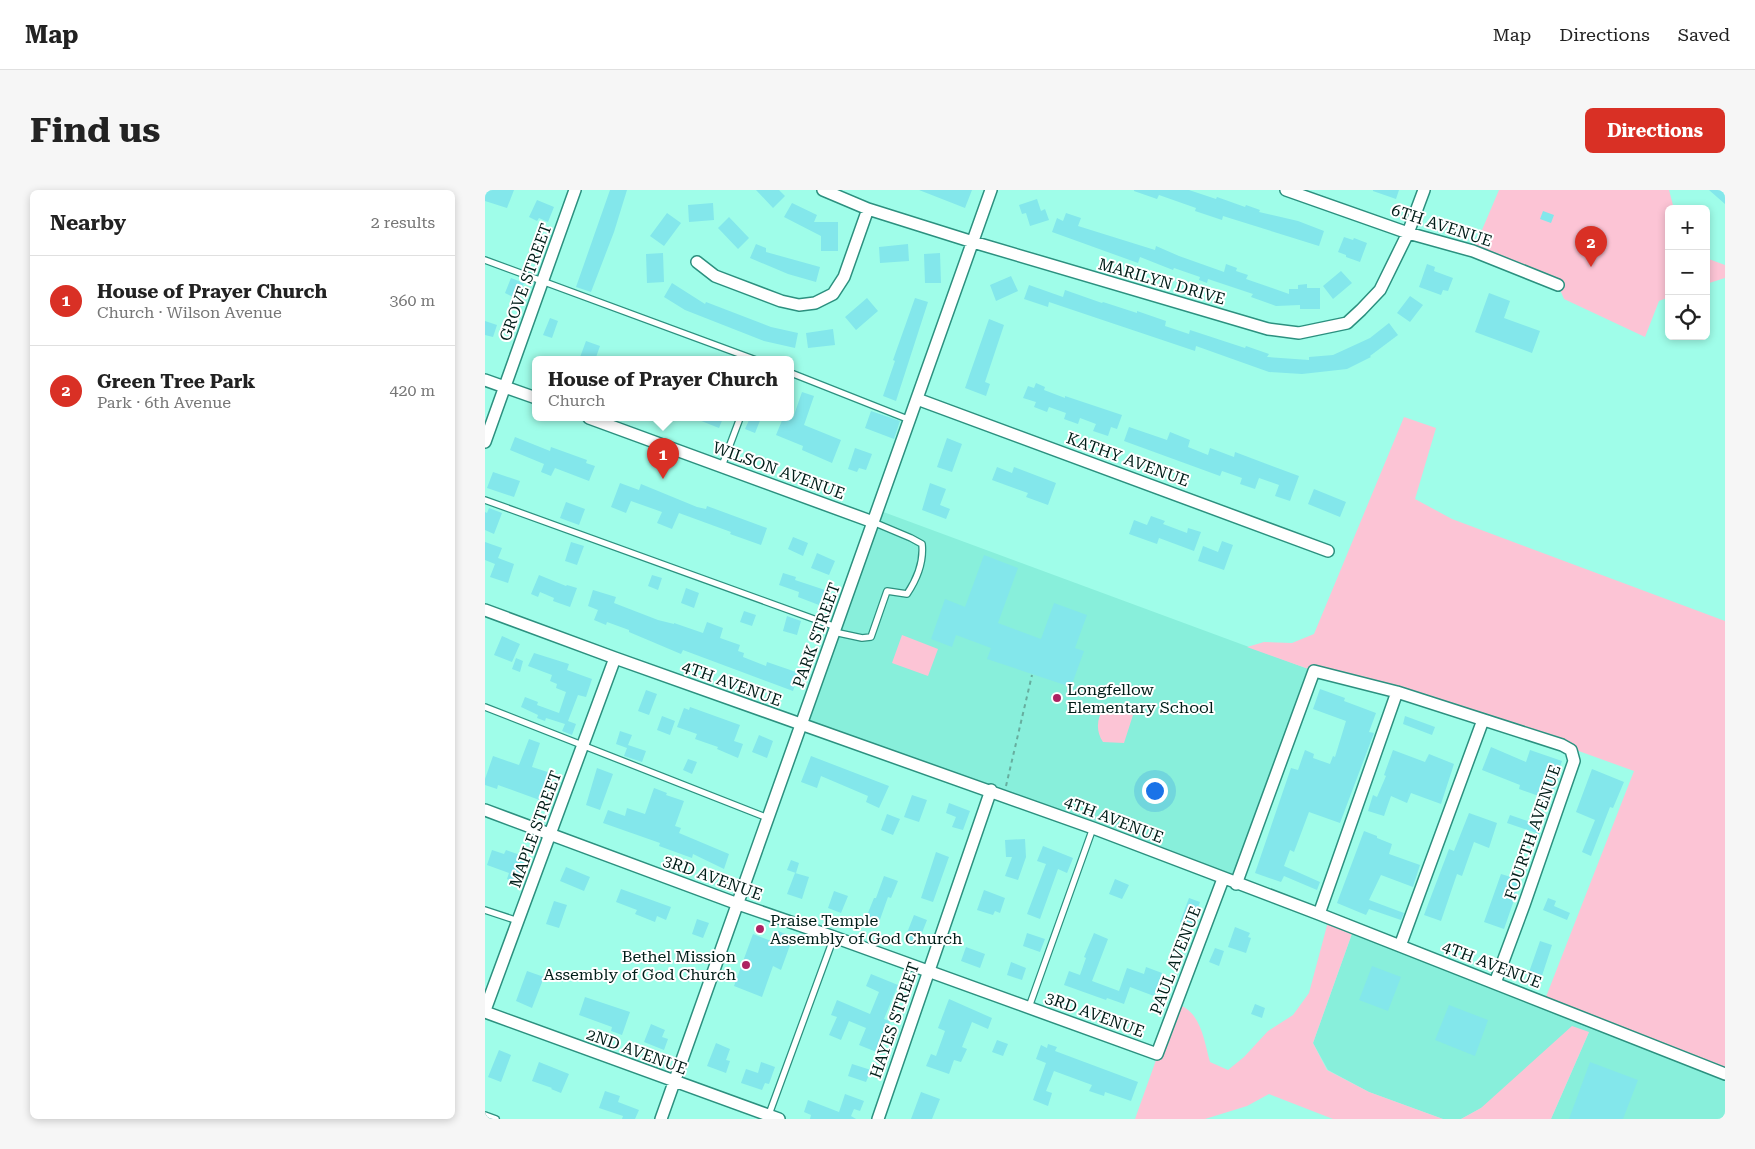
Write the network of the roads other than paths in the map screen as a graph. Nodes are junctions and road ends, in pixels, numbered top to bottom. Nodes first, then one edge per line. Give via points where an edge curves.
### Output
1 (575, 190) edge
2 (823, 190) edge
3 (991, 190) edge
4 (1286, 190) edge
5 (1424, 190) edge
6 (868, 209) junction
7 (1408, 232) junction
8 (973, 242) junction
9 (485, 260) edge
10 (697, 262) dead end
11 (543, 280) junction
12 (1558, 285) dead end
13 (745, 356) edge
14 (794, 377) edge
15 (485, 380) edge
16 (505, 387) junction
17 (532, 397) edge
18 (917, 399) junction
19 (910, 420) junction
20 (597, 421) edge
21 (739, 421) edge
22 (485, 442) edge
23 (722, 466) junction
24 (485, 500) edge
25 (873, 522) junction
26 (1328, 551) dead end
27 (485, 610) edge
28 (835, 629) junction
29 (615, 658) junction
30 (1397, 692) junction
31 (485, 707) edge
32 (1483, 720) junction
33 (801, 725) junction
34 (583, 745) junction
35 (991, 790) junction
36 (485, 810) edge
37 (768, 818) junction
38 (1093, 828) junction
39 (551, 833) junction
40 (1223, 879) junction
41 (1236, 884) junction
42 (737, 904) junction
43 (485, 910) edge
44 (1319, 914) junction
45 (517, 921) junction
46 (834, 937) junction
47 (1400, 946) junction
48 (928, 971) junction
49 (1495, 983) junction
50 (1029, 1007) junction
51 (485, 1011) edge
52 (1157, 1054) joint
53 (1725, 1074) edge
54 (675, 1082) junction
55 (485, 1115) edge
56 (772, 1118) edge
57 (496, 1119) edge
58 (661, 1119) edge
59 (878, 1119) edge

1 - 11 street, GROVE STREET
2 - 6 street, MARILYN DRIVE
3 - 8 street, PARK STREET
4 - 7 street, 6TH AVENUE
5 - 7 street, MARILYN DRIVE
6 - 8 street, MARILYN DRIVE
6 - 10 street via 844,277 833,294 815,303 799,305 781,300 715,276
7 - 8 street, MARILYN DRIVE via 1380,290 1347,323 1299,333 1268,328
7 - 12 street, 6TH AVENUE via 1473,251
8 - 18 street, PARK STREET
9 - 11 lane
11 - 13 lane
11 - 16 street, GROVE STREET
14 - 19 lane
15 - 16 street
16 - 17 street
16 - 22 street, GROVE STREET
18 - 19 street, PARK STREET
18 - 26 street, KATHY AVENUE
19 - 25 street, PARK STREET
20 - 23 street, WILSON AVENUE
21 - 23 lane
23 - 25 street, WILSON AVENUE
24 - 28 lane
25 - 28 street, PARK STREET
25 - 28 lane via 922,544 923,555 917,580 907,594 887,591 871,637 862,638
27 - 29 street, 4TH AVENUE
28 - 33 street, PARK STREET
29 - 33 street, 4TH AVENUE
29 - 34 street, MAPLE STREET
30 - 32 street, FOURTH AVENUE
30 - 41 street, FOURTH AVENUE via 1314,672
30 - 44 street
31 - 34 lane
32 - 47 street
32 - 49 street, FOURTH AVENUE via 1562,745 1571,750 1574,761
33 - 35 street, 4TH AVENUE
33 - 37 street, PARK STREET
34 - 37 lane
34 - 39 street, MAPLE STREET
35 - 38 street, 4TH AVENUE
35 - 48 street, HAYES STREET
36 - 39 street, 3RD AVENUE
37 - 42 street, PARK STREET
38 - 40 street, 4TH AVENUE
38 - 50 lane
39 - 42 street, 3RD AVENUE
39 - 45 street, MAPLE STREET
40 - 41 street, 4TH AVENUE
40 - 52 street, PAUL AVENUE
41 - 44 street, 4TH AVENUE
42 - 46 street, 3RD AVENUE
42 - 54 street, PARK STREET
43 - 45 lane
44 - 47 street, 4TH AVENUE
45 - 51 street, MAPLE STREET
46 - 48 street, 3RD AVENUE
46 - 56 lane
47 - 49 street, 4TH AVENUE
48 - 50 street, 3RD AVENUE
48 - 59 street, HAYES STREET
49 - 53 street, 4TH AVENUE
50 - 52 street, 3RD AVENUE
51 - 54 street, 2ND AVENUE
54 - 56 street, 2ND AVENUE
54 - 58 street, PARK STREET
55 - 57 lane

